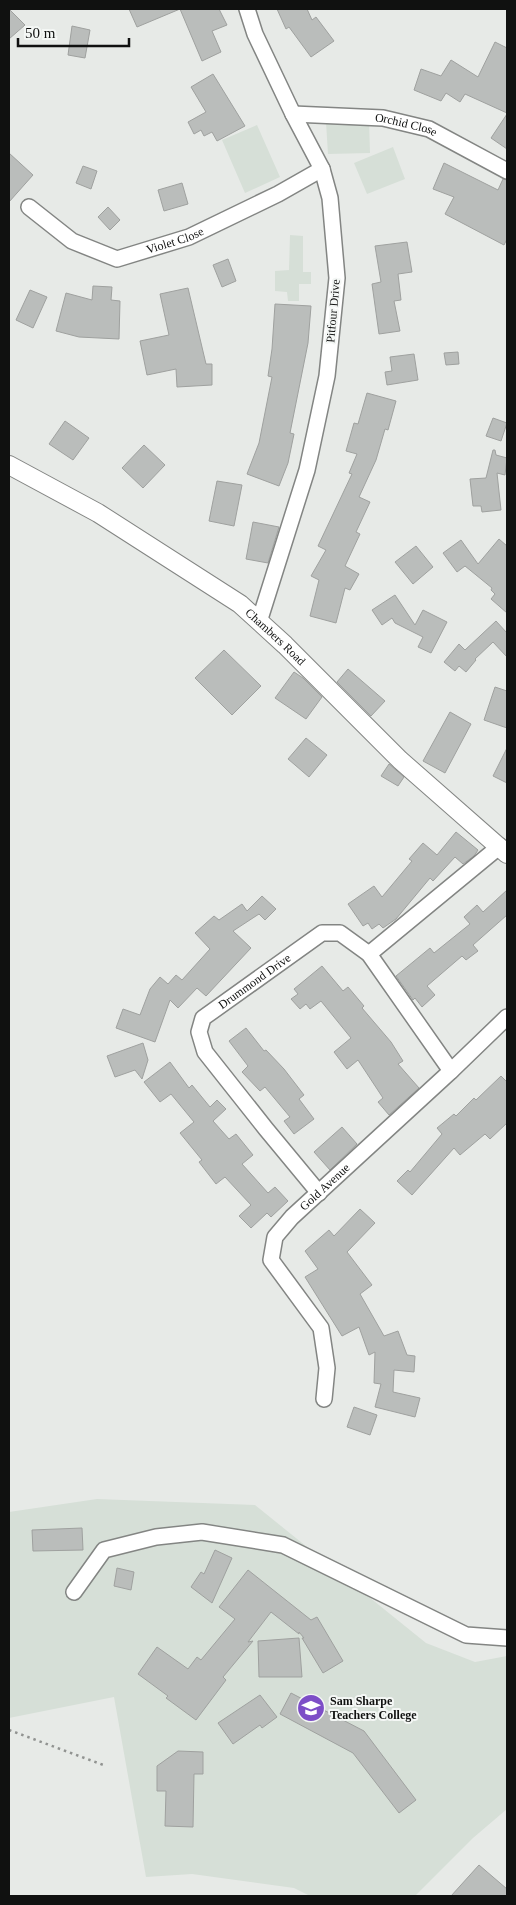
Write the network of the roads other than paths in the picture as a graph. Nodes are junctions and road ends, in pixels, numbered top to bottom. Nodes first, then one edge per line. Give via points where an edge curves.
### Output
1 (247, 9) edge
2 (293, 114) junction
3 (322, 169) junction
4 (507, 171) edge
5 (29, 207) dead end
6 (9, 465) edge
7 (259, 622) junction
8 (503, 850) edge
9 (369, 954) junction
10 (507, 1017) edge
11 (451, 1071) junction
12 (319, 1192) junction
13 (324, 1399) dead end
14 (74, 1592) dead end
15 (507, 1638) edge

1 - 2 street, Pitfour Drive via 255,34
2 - 3 street, Pitfour Drive
2 - 4 street, Orchid Close via 383,118 429,129
3 - 5 street, Violet Close via 188,237 117,259 72,241
3 - 7 street, Pitfour Drive via 330,198 337,278 327,376 307,470
6 - 7 street, Chambers Road via 98,512 240,604
7 - 8 street, Chambers Road via 400,760
8 - 9 street
9 - 11 street, Drummond Drive
9 - 12 street, Drummond Drive via 340,933 322,933 203,1018 199,1032 205,1052
10 - 11 street, Gold Avenue
11 - 12 street, Gold Avenue
12 - 13 street, Gold Avenue via 292,1216 275,1237 271,1260 321,1328 327,1368
14 - 15 street via 104,1550 156,1537 202,1532 284,1545 466,1635

